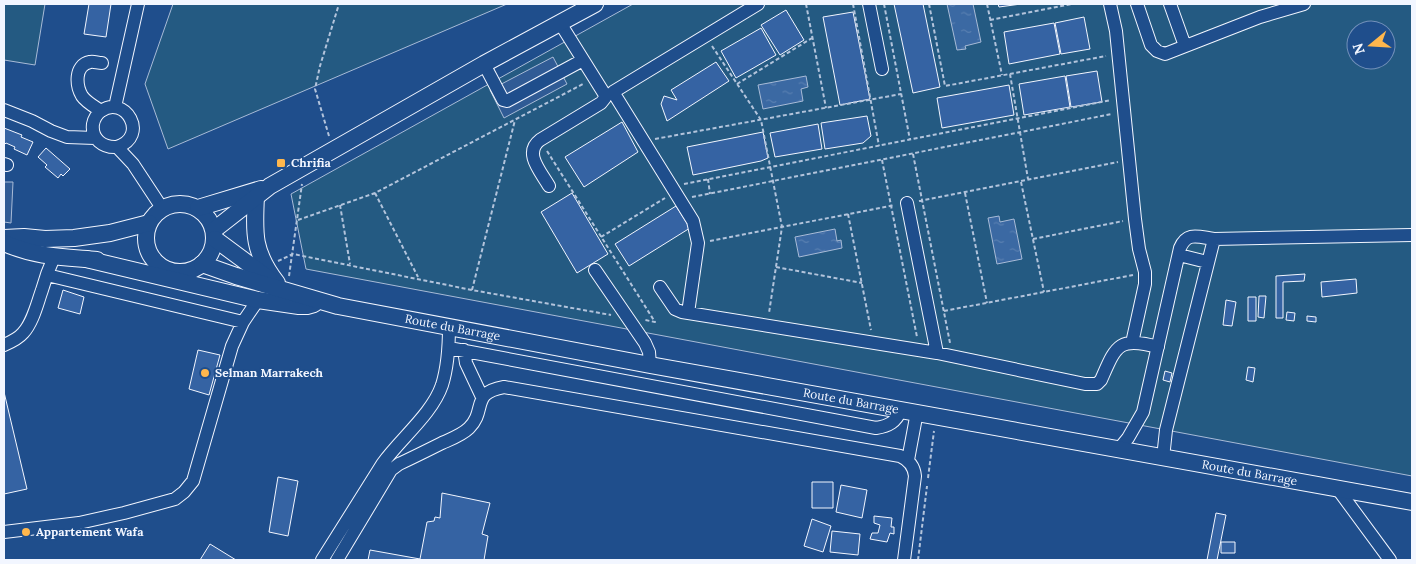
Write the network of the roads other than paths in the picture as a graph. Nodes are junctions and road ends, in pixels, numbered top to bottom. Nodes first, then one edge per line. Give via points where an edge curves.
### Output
1 (138, 4) edge
2 (595, 4) edge
3 (758, 4) edge
4 (869, 4) edge
5 (1110, 4) edge
6 (1137, 4) edge
7 (1170, 4) edge
8 (1304, 4) edge
9 (560, 23) junction
10 (1185, 46) junction
11 (583, 60) junction
12 (102, 63) dead end
13 (484, 64) junction
14 (882, 69) dead end
15 (115, 107) junction
16 (4, 110) edge
17 (101, 111) junction
18 (95, 138) junction
19 (122, 144) junction
20 (270, 186) junction
21 (549, 186) dead end
22 (256, 196) junction
23 (907, 203) dead end
24 (162, 208) junction
25 (198, 208) junction
26 (149, 223) junction
27 (214, 234) junction
28 (1412, 235) edge
29 (4, 238) edge
30 (1214, 239) junction
31 (4, 243) edge
32 (1179, 255) junction
33 (54, 258) junction
34 (86, 259) junction
35 (157, 262) junction
36 (1207, 262) junction
37 (202, 264) junction
38 (595, 270) dead end
39 (47, 275) junction
40 (660, 287) dead end
41 (285, 288) junction
42 (258, 300) junction
43 (321, 302) junction
44 (688, 313) junction
45 (243, 322) junction
46 (448, 326) junction
47 (1132, 343) junction
48 (4, 345) edge
49 (1158, 347) junction
50 (449, 348) junction
51 (464, 350) junction
52 (937, 353) junction
53 (650, 365) junction
54 (482, 397) junction
55 (909, 411) junction
56 (1119, 449) junction
57 (1163, 458) junction
58 (908, 460) junction
59 (1337, 488) junction
60 (1412, 502) edge
61 (4, 532) edge
62 (322, 560) edge
63 (337, 560) edge
64 (904, 560) edge
65 (1390, 560) edge

1 - 15 street
2 - 9 main road
3 - 44 street via 613,92 693,220 698,243
4 - 14 street
5 - 47 street via 1135,219 1145,272
6 - 10 street via 1156,51 1165,54
7 - 10 street
8 - 10 street
9 - 11 street
9 - 13 main road
11 - 13 street via 507,101 503,100
11 - 21 street via 605,95 602,103 534,145 533,157
12 - 17 street via 84,64 77,80 83,98
13 - 20 main road
15 - 17 street
15 - 19 street via 126,112 133,124 131,136
16 - 18 street via 67,138
17 - 18 street via 94,120
18 - 19 street via 105,146
19 - 24 street
20 - 22 main road
20 - 25 main road
22 - 27 main road
22 - 41 main road via 256,243 265,268
23 - 52 street
24 - 25 main road via 180,203
24 - 26 main road
25 - 27 main road via 211,221
26 - 29 main road via 74,238
26 - 35 main road via 147,244
27 - 37 main road via 213,248
27 - 41 main road, Route du Barrage
28 - 30 street
30 - 32 street via 1188,237
30 - 36 street
31 - 33 main road
32 - 36 street
32 - 49 street
33 - 34 main road
33 - 39 street
34 - 35 main road
34 - 42 main road
35 - 37 main road via 175,272 185,272
36 - 57 street via 1166,430
37 - 41 main road, Route du Barrage
38 - 53 street via 647,347
39 - 45 street
39 - 48 street via 28,326
40 - 44 street via 675,309
41 - 43 main road, Route du Barrage
42 - 43 main road via 308,306
42 - 45 street
43 - 46 main road, Route du Barrage
44 - 52 street
45 - 61 street via 232,346 193,481 184,492 175,499 115,515
46 - 50 street
46 - 53 main road, Route du Barrage
47 - 49 street
47 - 52 street via 1115,349 1101,380 1093,385
49 - 56 street via 1142,412
50 - 51 street
50 - 62 street via 442,385 435,400 383,463
51 - 54 street via 466,363
51 - 55 street via 876,428 886,427
53 - 55 main road, Route du Barrage
54 - 58 street via 498,388 510,387
54 - 63 street via 476,419 464,433 391,470
55 - 56 main road, Route du Barrage
55 - 58 street
56 - 57 main road, Route du Barrage
57 - 59 main road, Route du Barrage
58 - 64 street via 915,476
59 - 60 main road, Route du Barrage
59 - 65 street

